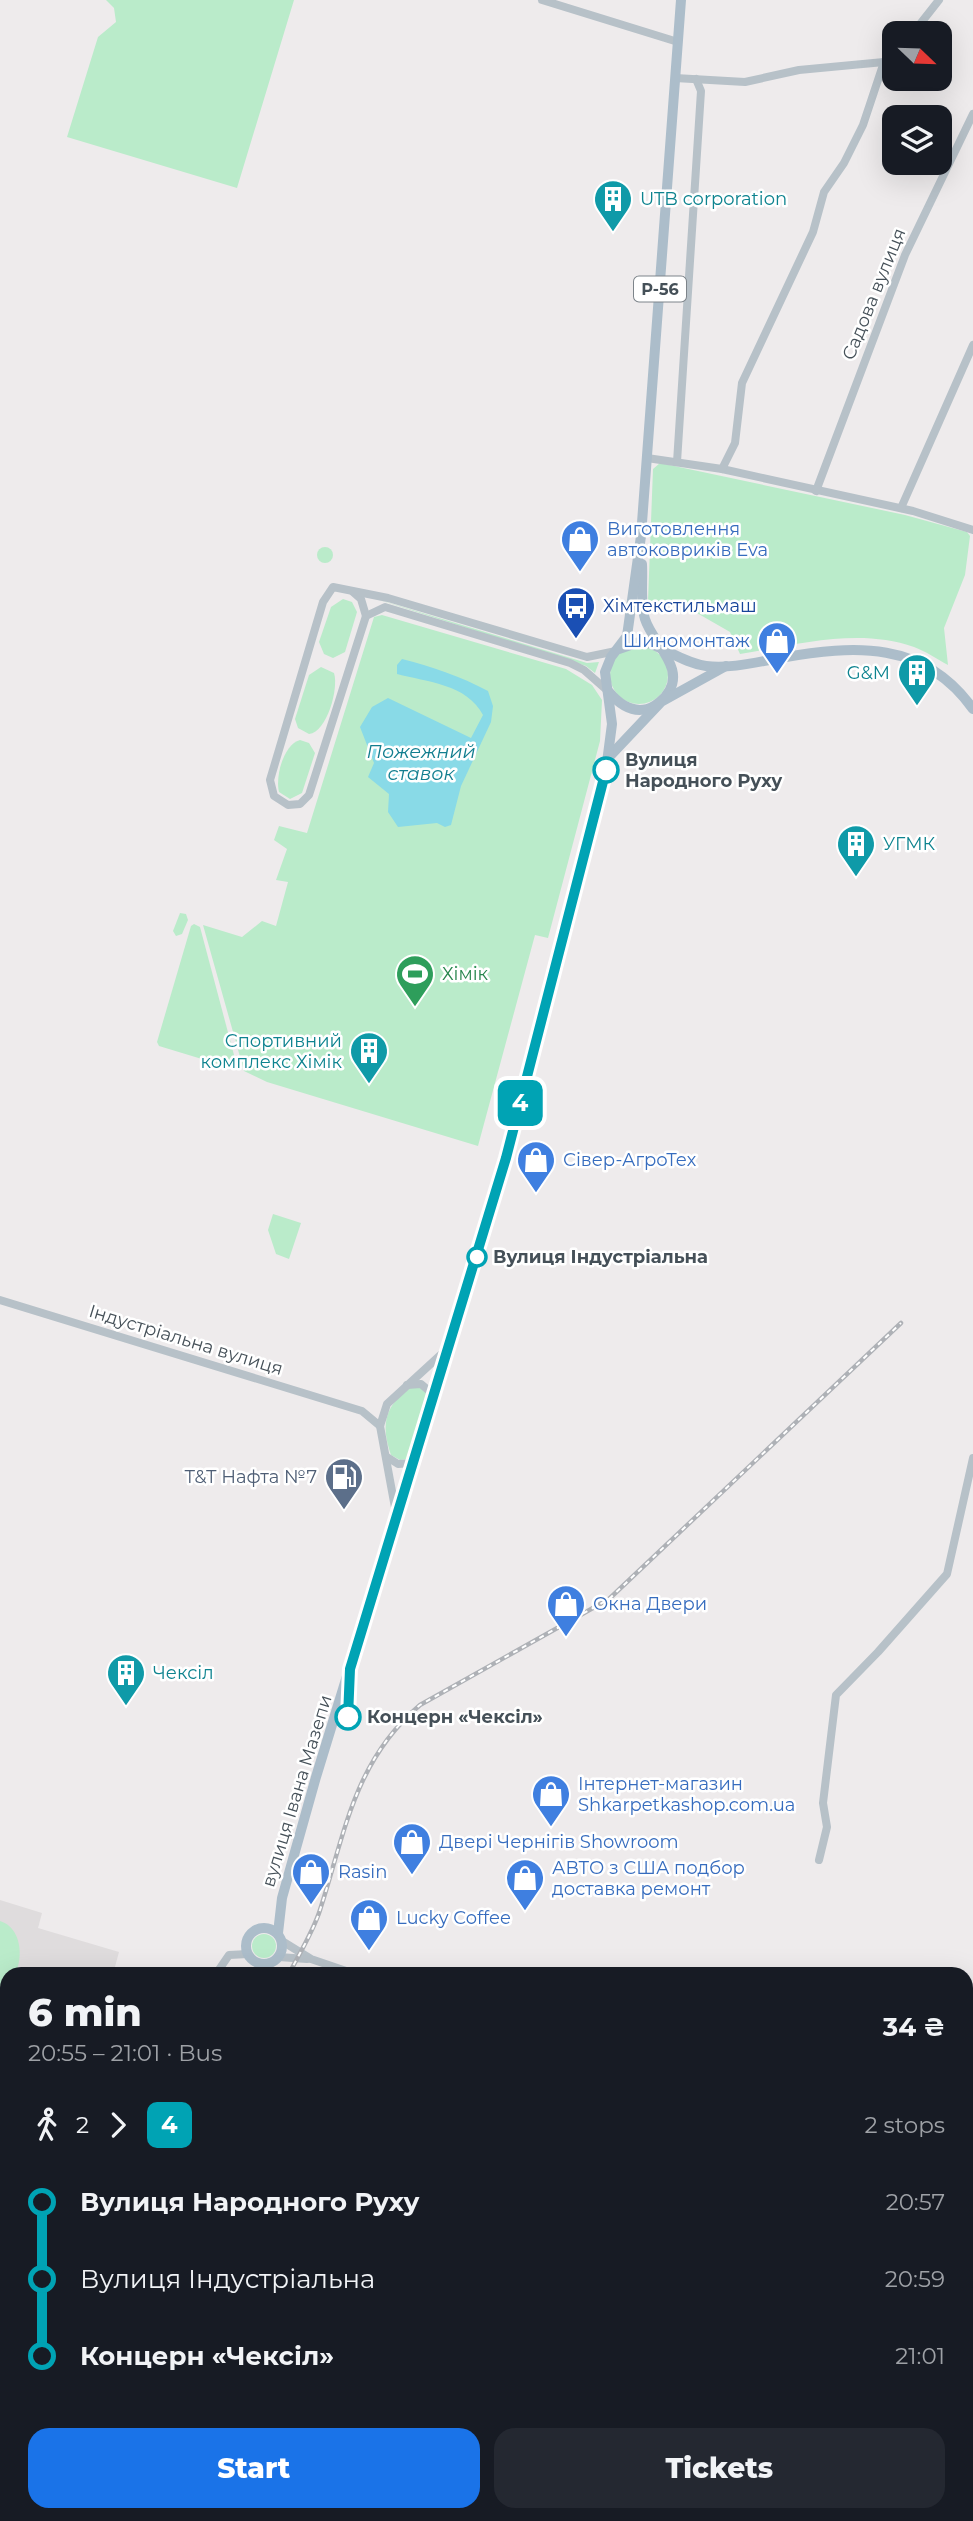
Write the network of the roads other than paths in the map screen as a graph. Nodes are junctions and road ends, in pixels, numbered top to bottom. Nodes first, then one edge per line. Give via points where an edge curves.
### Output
1 (542, 0) edge
2 (681, 0) edge
3 (939, 0) edge
4 (922, 21) edge
5 (678, 42) junction
6 (882, 62) edge
7 (882, 68) edge
8 (675, 78) junction
9 (696, 79) junction
10 (973, 114) edge
11 (973, 345) edge
12 (647, 458) junction
13 (677, 462) junction
14 (722, 469) junction
15 (816, 491) junction
16 (901, 508) junction
17 (973, 530) edge
18 (641, 536) junction
19 (352, 590) junction
20 (366, 616) junction
21 (659, 648) junction
22 (616, 651) junction
23 (726, 666) junction
24 (609, 692) junction
25 (661, 702) junction
26 (973, 709) edge
27 (608, 757) junction
28 (0, 1300) edge
29 (449, 1348) junction
30 (405, 1386) junction
31 (434, 1395) junction
32 (387, 1404) junction
33 (362, 1411) junction
34 (380, 1426) junction
35 (387, 1457) junction
36 (973, 1458) edge
37 (413, 1463) junction
38 (397, 1516) junction
39 (818, 1860) dead end
40 (280, 1904) junction
41 (265, 1927) junction
42 (280, 1937) junction
43 (279, 1956) junction
44 (250, 1958) junction
45 (311, 1959) junction
46 (269, 1964) junction
47 (219, 1967) edge
48 (252, 1967) edge
49 (268, 1967) edge
50 (334, 1967) edge

1 - 5 street
2 - 5 main road, Р-56
3 - 4 street
5 - 8 main road, Р-56
6 - 9 street via 800,70 746,82
7 - 14 street via 863,125 824,192 810,241 742,383 735,443
8 - 9 street
8 - 12 main road, Р-56
9 - 13 street via 701,90
10 - 15 street, Садова вулиця via 905,255
11 - 16 street
12 - 13 street
12 - 18 main road, Р-56
13 - 14 street
14 - 15 street
15 - 16 street
16 - 17 street
18 - 21 main road, Р-56 via 644,617
18 - 22 main road, Р-56 via 632,615 627,636
19 - 20 street via 361,598
19 - 20 street via 333,587 323,602 271,770 271,789 281,802 294,805 309,795
19 - 22 street via 587,657
20 - 24 street via 385,607 570,663
21 - 22 main road via 634,642
21 - 23 main road via 689,662
21 - 25 main road, Р-56 via 673,671 672,685
22 - 24 main road, Р-56 via 606,672
23 - 25 main road
23 - 26 main road via 864,648 921,664 946,680
24 - 25 main road via 617,702 636,710
24 - 27 main road, вулиця Івана Мазепи / Р-56
25 - 27 main road, вулиця Івана Мазепи / Р-56
27 - 29 main road, вулиця Івана Мазепи / Р-56 via 506,1158
28 - 33 street, Індустріальна вулиця
29 - 30 street
29 - 31 main road, вулиця Івана Мазепи / Р-56
30 - 31 street via 421,1384
30 - 32 street
31 - 37 main road, вулиця Івана Мазепи / Р-56
32 - 33 street
32 - 34 street
33 - 34 street, Індустріальна вулиця
34 - 35 street
35 - 37 street via 398,1464
35 - 38 street
36 - 39 street via 947,1574 836,1695 823,1803 827,1827
37 - 38 main road, вулиця Івана Мазепи / Р-56
38 - 40 main road, вулиця Івана Мазепи / Р-56
40 - 41 main road, вулиця Івана Мазепи / Р-56
40 - 42 main road, вулиця Івана Мазепи / Р-56
41 - 42 main road
41 - 44 main road, вулиця Івана Мазепи / Р-56 via 249,1935
42 - 43 main road, вулиця Івана Мазепи / Р-56
42 - 45 street
43 - 45 street
43 - 46 main road
44 - 46 main road
44 - 47 street via 229,1955
44 - 48 main road
45 - 50 street
46 - 49 main road

